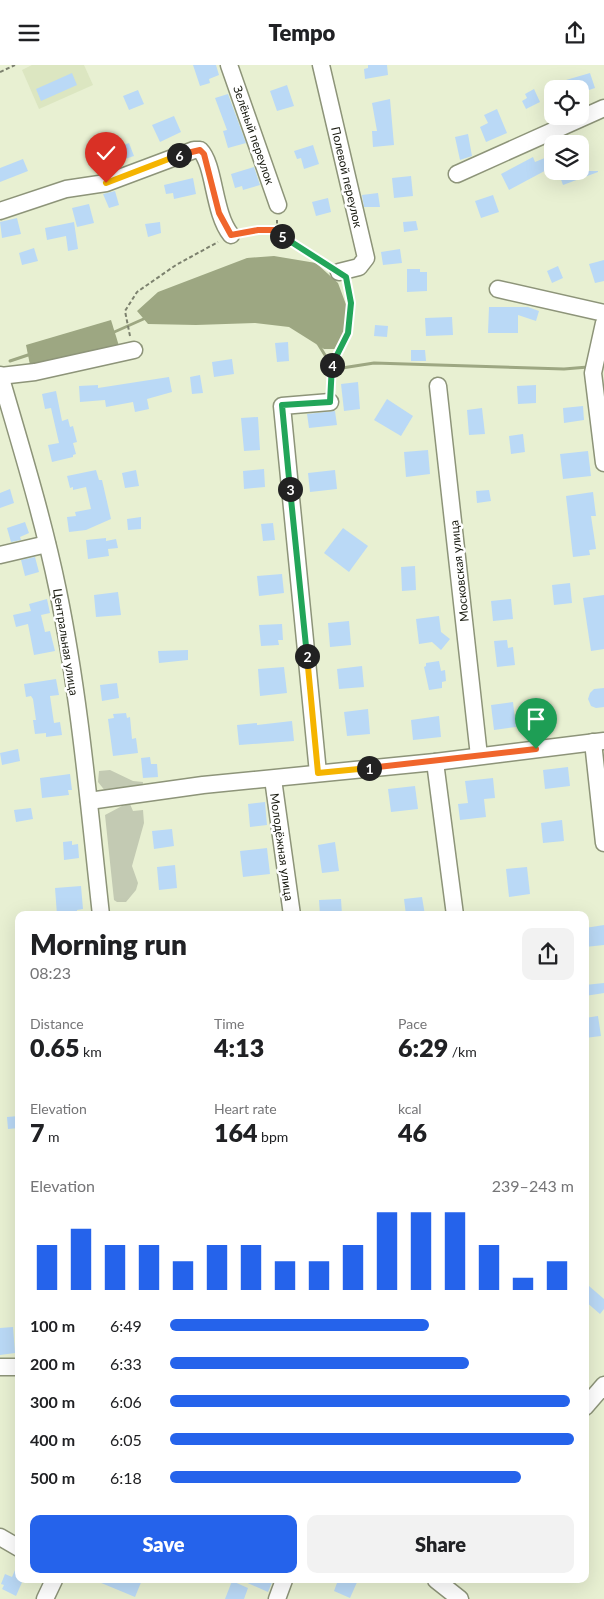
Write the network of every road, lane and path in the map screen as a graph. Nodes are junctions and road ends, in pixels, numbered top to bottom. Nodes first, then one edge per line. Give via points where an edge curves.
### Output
1 (16, 65) edge
2 (229, 65) edge
3 (321, 65) edge
4 (0, 72) edge
5 (604, 108) edge
6 (457, 174) dead end
7 (278, 205) dead end
8 (0, 211) edge
9 (231, 235) junction
10 (339, 272) junction
11 (498, 289) dead end
12 (604, 313) edge
13 (604, 323) edge
14 (134, 350) joint
15 (322, 363) dead end
16 (332, 364) junction
17 (0, 376) edge
18 (438, 387) dead end
19 (330, 402) joint
20 (604, 463) edge
21 (47, 544) junction
22 (0, 555) edge
23 (598, 741) edge
24 (479, 756) junction
25 (435, 762) junction
26 (318, 773) junction
27 (273, 779) junction
28 (89, 801) junction
29 (604, 843) edge
30 (100, 911) edge
31 (291, 911) edge
32 (454, 911) edge
33 (0, 1367) edge
34 (15, 1367) edge
35 (604, 1385) edge
36 (589, 1402) edge
37 (0, 1537) edge
38 (15, 1546) edge
39 (53, 1583) edge
40 (283, 1583) edge
41 (441, 1583) edge
42 (45, 1599) edge
43 (276, 1599) edge
44 (460, 1599) edge

1 - 4 path
2 - 7 street, Зелёный переулок
3 - 10 street, Полевой переулок via 366,258 359,267
5 - 6 street
8 - 9 street via 66,189 106,183 200,150 206,159 219,213
9 - 10 path via 277,230 285,239
9 - 14 path via 176,265 137,292 126,311
10 - 16 path via 346,277 351,303 348,333
11 - 12 street
13 - 20 street via 593,373
14 - 17 street via 35,372
15 - 16 path
16 - 19 path
17 - 21 street, Центральная улица
18 - 24 street, Московская улица
19 - 26 street via 282,405
21 - 22 street
21 - 28 street, Центральная улица via 70,653
23 - 24 street
23 - 29 street
24 - 25 street
25 - 26 street
25 - 32 street
26 - 27 street
27 - 28 street
27 - 31 street, Молодёжная улица
28 - 30 street, Центральная улица
33 - 34 street
35 - 36 street
37 - 38 street
39 - 42 street
40 - 43 street
41 - 44 street

